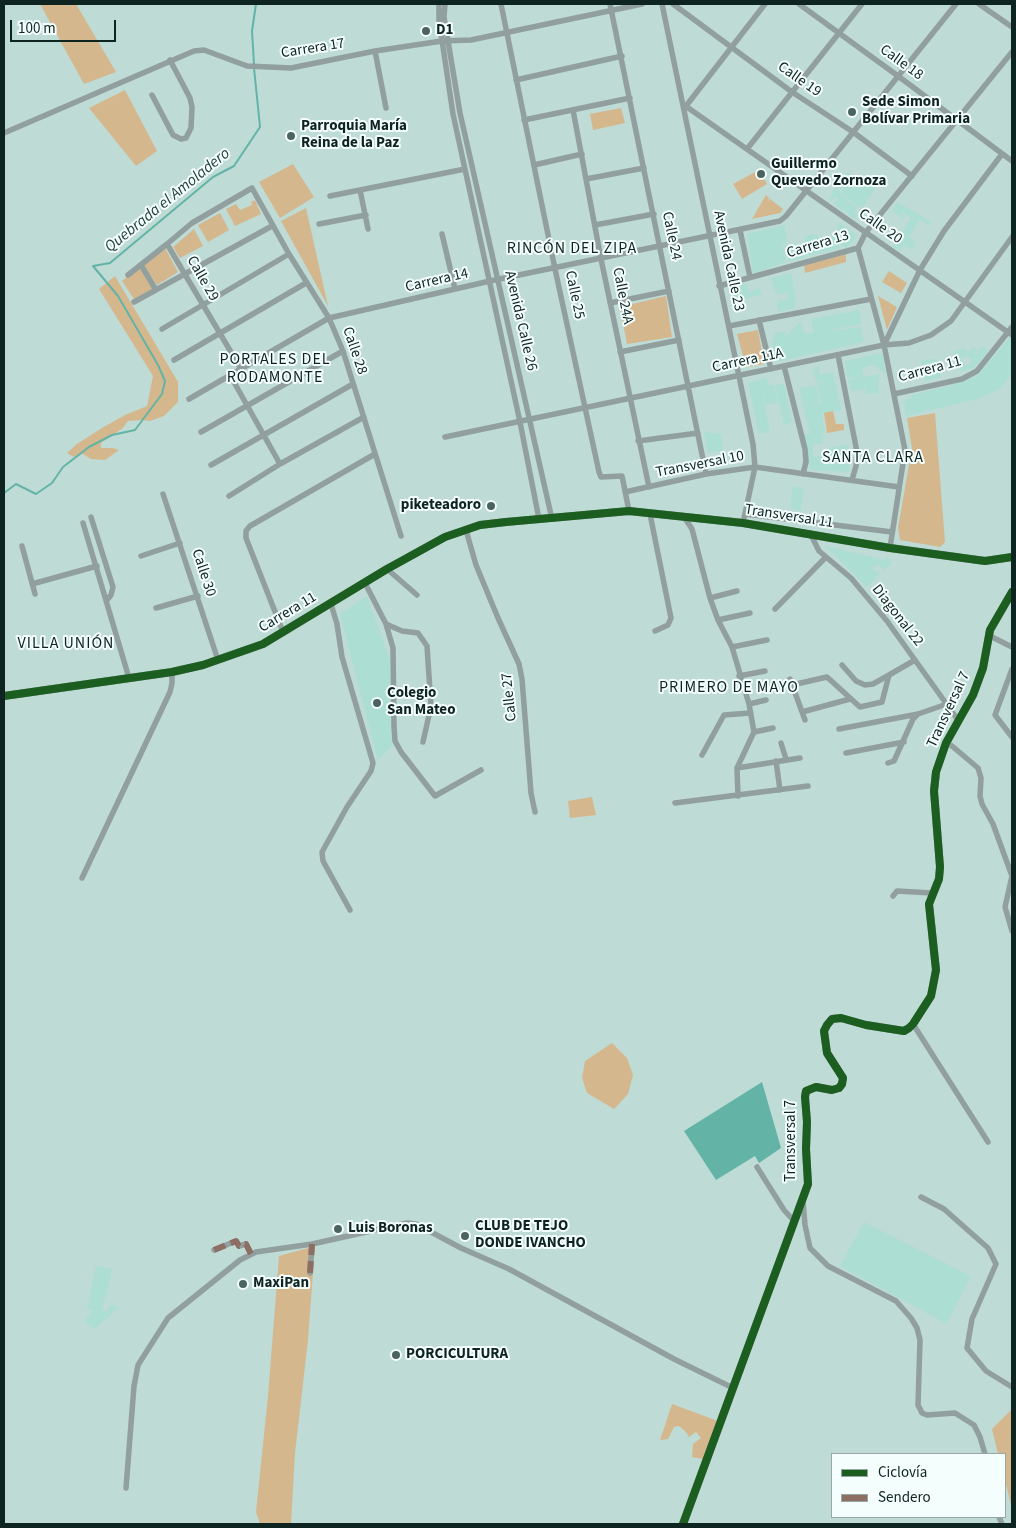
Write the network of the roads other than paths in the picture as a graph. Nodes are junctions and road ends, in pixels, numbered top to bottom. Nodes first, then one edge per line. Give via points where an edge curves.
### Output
1 (439, 4) edge
2 (445, 4) edge
3 (500, 4) edge
4 (642, 4) edge
5 (662, 4) edge
6 (673, 4) edge
7 (765, 4) edge
8 (798, 4) edge
9 (862, 4) edge
10 (956, 4) edge
11 (979, 4) edge
12 (610, 7) edge
13 (1012, 27) edge
14 (506, 32) junction
15 (838, 33) junction
16 (445, 41) junction
17 (731, 47) junction
18 (375, 51) junction
19 (1012, 52) edge
20 (622, 56) junction
21 (170, 60) junction
22 (898, 76) junction
23 (516, 80) junction
24 (792, 92) junction
25 (152, 95) dead end
26 (630, 98) junction
27 (685, 105) junction
28 (386, 108) dead end
29 (573, 110) junction
30 (524, 120) junction
31 (957, 120) junction
32 (854, 132) junction
33 (4, 133) edge
34 (747, 149) junction
35 (582, 154) junction
36 (1002, 154) junction
37 (1012, 161) edge
38 (534, 165) junction
39 (644, 168) junction
40 (465, 169) junction
41 (912, 176) junction
42 (586, 179) junction
43 (360, 190) junction
44 (806, 190) junction
45 (330, 196) dead end
46 (654, 214) junction
47 (366, 215) junction
48 (319, 224) dead end
49 (595, 225) junction
50 (272, 226) junction
51 (368, 229) dead end
52 (740, 230) junction
53 (866, 232) junction
54 (442, 234) dead end
55 (710, 236) junction
56 (1012, 237) edge
57 (167, 244) junction
58 (660, 246) junction
59 (858, 248) junction
60 (288, 254) junction
61 (602, 259) junction
62 (141, 265) junction
63 (555, 269) junction
64 (920, 270) junction
65 (186, 274) junction
66 (128, 275) dead end
67 (750, 278) junction
68 (498, 280) junction
69 (490, 281) junction
70 (306, 283) junction
71 (719, 286) junction
72 (455, 289) junction
73 (156, 290) junction
74 (670, 291) junction
75 (871, 299) junction
76 (134, 302) dead end
77 (965, 302) junction
78 (610, 303) junction
79 (202, 305) junction
80 (329, 318) junction
81 (759, 320) junction
82 (729, 326) junction
83 (162, 329) dead end
84 (1011, 331) edge
85 (219, 333) junction
86 (679, 340) junction
87 (884, 345) junction
88 (343, 351) junction
89 (620, 352) junction
90 (838, 355) junction
91 (174, 360) dead end
92 (784, 366) junction
93 (771, 369) junction
94 (241, 370) junction
95 (230, 375) junction
96 (739, 376) junction
97 (352, 384) junction
98 (688, 386) junction
99 (894, 394) junction
100 (188, 399) dead end
101 (629, 399) junction
102 (246, 406) junction
103 (586, 408) junction
104 (364, 417) junction
105 (529, 420) junction
106 (520, 422) junction
107 (201, 432) dead end
108 (698, 433) junction
109 (263, 434) junction
110 (444, 438) dead end
111 (638, 441) junction
112 (375, 454) junction
113 (280, 464) junction
114 (210, 465) dead end
115 (754, 467) junction
116 (706, 474) junction
117 (803, 474) junction
118 (852, 480) junction
119 (649, 487) junction
120 (899, 487) junction
121 (625, 492) junction
122 (163, 494) dead end
123 (229, 496) dead end
124 (629, 511) junction
125 (650, 514) junction
126 (745, 514) junction
127 (91, 517) dead end
128 (571, 517) joint
129 (684, 517) junction
130 (540, 519) junction
131 (552, 519) junction
132 (83, 523) dead end
133 (743, 523) junction
134 (466, 530) junction
135 (892, 532) junction
136 (810, 534) junction
137 (401, 536) dead end
138 (180, 543) junction
139 (22, 546) dead end
140 (890, 548) junction
141 (141, 556) dead end
142 (826, 557) junction
143 (1012, 557) edge
144 (97, 566) junction
145 (387, 570) junction
146 (366, 582) junction
147 (32, 584) junction
148 (737, 591) dead end
149 (35, 594) dead end
150 (417, 594) dead end
151 (198, 596) junction
152 (1011, 597) edge
153 (710, 598) junction
154 (107, 600) junction
155 (331, 604) junction
156 (156, 608) dead end
157 (776, 609) dead end
158 (750, 613) dead end
159 (718, 620) junction
160 (386, 624) junction
161 (655, 631) dead end
162 (283, 632) junction
163 (990, 636) junction
164 (767, 640) dead end
165 (732, 647) junction
166 (1012, 647) edge
167 (218, 660) junction
168 (915, 660) junction
169 (842, 665) dead end
170 (1012, 669) edge
171 (765, 671) dead end
172 (172, 672) junction
173 (889, 675) junction
174 (739, 676) junction
175 (129, 678) junction
176 (4, 696) edge
177 (850, 699) junction
178 (766, 700) dead end
179 (749, 704) junction
180 (947, 704) junction
181 (802, 712) junction
182 (750, 713) junction
183 (918, 714) junction
184 (805, 720) dead end
185 (958, 720) junction
186 (773, 728) dead end
187 (840, 729) dead end
188 (754, 732) junction
189 (1012, 737) edge
190 (423, 742) dead end
191 (904, 742) junction
192 (781, 743) dead end
193 (946, 743) junction
194 (846, 753) dead end
195 (702, 755) dead end
196 (800, 758) dead end
197 (786, 759) junction
198 (776, 761) junction
199 (888, 763) dead end
200 (737, 768) junction
201 (481, 770) dead end
202 (808, 786) dead end
203 (780, 790) junction
204 (738, 796) junction
205 (675, 803) dead end
206 (535, 812) dead end
207 (82, 878) dead end
208 (932, 893) junction
209 (893, 896) dead end
210 (350, 910) dead end
211 (1012, 931) edge
212 (913, 1024) junction
213 (988, 1142) dead end
214 (757, 1167) dead end
215 (921, 1197) dead end
216 (803, 1201) junction
217 (794, 1221) junction
218 (312, 1244) junction
219 (214, 1250) dead end
220 (251, 1254) junction
221 (310, 1273) dead end
222 (1012, 1387) edge
223 (732, 1388) junction
224 (985, 1453) edge
225 (126, 1488) dead end
226 (683, 1524) edge

1 - 16 street via 438,20
2 - 16 street
3 - 14 street, Calle 25
4 - 12 street, Carrera 17
5 - 27 street, Avenida Calle 23
6 - 17 street, Calle 19
7 - 17 street
8 - 15 street, Calle 18
9 - 15 street
10 - 22 street
11 - 13 street
12 - 14 street, Carrera 17
12 - 20 street, Calle 24
14 - 16 street, Carrera 17 via 471,40
14 - 23 street, Calle 25
15 - 22 street, Calle 18
15 - 24 street
16 - 18 street, Carrera 17
16 - 40 street, Avenida Calle 26
16 - 68 street, Avenida Calle 26
17 - 24 street, Calle 19
17 - 27 street
18 - 21 street, Carrera 17 via 291,68 247,66 204,50
18 - 28 street
19 - 31 street, Carrera 13
20 - 23 street
20 - 26 street, Calle 24
21 - 25 street via 192,107 191,128 186,138 173,135
21 - 33 street, Carrera 17
22 - 31 street, Calle 18
22 - 32 street
23 - 30 street, Calle 25
24 - 32 street, Calle 19
24 - 34 street
26 - 29 street
26 - 39 street, Calle 24
27 - 34 street, Calle 20
27 - 55 street, Avenida Calle 23
29 - 30 street
29 - 35 street, Calle 24A
30 - 38 street, Calle 25
31 - 36 street, Calle 18
31 - 41 street, Carrera 13
32 - 41 street, Calle 19
32 - 44 street
34 - 44 street, Calle 20
35 - 38 street
35 - 42 street, Calle 24A
36 - 37 street, Calle 18
36 - 64 street via 944,231
38 - 63 street, Calle 25
39 - 42 street
39 - 46 street, Calle 24
40 - 43 street
40 - 69 street, Avenida Calle 26
41 - 53 street, Carrera 13
42 - 49 street, Calle 24A
43 - 45 street
43 - 47 street
44 - 52 street, Carrera 14 via 780,221
44 - 53 street, Calle 20
46 - 49 street
46 - 58 street, Calle 24
47 - 48 street
47 - 51 street
49 - 61 street, Calle 24A
50 - 57 street, Calle 28 via 252,188 192,222
50 - 60 street, Calle 28
50 - 65 street
52 - 55 street, Carrera 14
52 - 67 street
53 - 59 street, Carrera 13
53 - 64 street, Calle 20
54 - 72 street
55 - 58 street, Carrera 14
55 - 71 street, Avenida Calle 23
56 - 77 street, Carrera 11A
57 - 62 street
57 - 65 street, Calle 29
58 - 61 street, Carrera 14
58 - 74 street, Calle 24
59 - 67 street, Carrera 13
59 - 75 street
60 - 70 street, Calle 28
60 - 79 street
61 - 63 street, Carrera 14
61 - 78 street, Calle 24A
62 - 66 street
62 - 73 street
63 - 68 street, Carrera 14
63 - 103 street, Calle 25
64 - 77 street, Calle 20
64 - 87 street
65 - 73 street
65 - 79 street, Calle 29
67 - 71 street, Carrera 13
68 - 69 street, Carrera 14
68 - 105 street, Avenida Calle 26
69 - 72 street, Carrera 14
69 - 106 street, Avenida Calle 26
70 - 80 street, Calle 28
70 - 85 street
71 - 82 street, Avenida Calle 23
72 - 80 street, Carrera 14
73 - 76 street
74 - 78 street
74 - 86 street, Calle 24
75 - 81 street
75 - 87 street
77 - 84 street, Calle 20
77 - 87 street, Carrera 11A via 951,321 931,335 909,343
78 - 89 street, Calle 24A
79 - 83 street
79 - 85 street, Calle 29
80 - 88 street, Calle 28
80 - 94 street, Carrera 14
81 - 82 street
81 - 93 street
82 - 96 street, Avenida Calle 23
84 - 99 street, Carrera 11 via 977,371 962,379
85 - 91 street
85 - 94 street, Calle 29
86 - 89 street
86 - 98 street, Calle 24
87 - 90 street, Carrera 11A
87 - 99 street
88 - 97 street, Calle 28
88 - 102 street
89 - 101 street, Calle 24A
90 - 92 street, Carrera 11A
90 - 118 street via 857,452
92 - 93 street, Carrera 11A
92 - 117 street via 805,449
93 - 96 street, Carrera 11A
94 - 95 street, Carrera 14
95 - 100 street, Carrera 14
95 - 102 street
96 - 98 street, Carrera 11A
96 - 115 street, Avenida Calle 23 via 753,444
97 - 104 street, Calle 28
97 - 109 street
98 - 101 street, Carrera 11A
98 - 108 street, Calle 24
99 - 120 street via 905,450
101 - 103 street, Carrera 11A
101 - 111 street, Calle 24A
102 - 107 street
102 - 109 street
103 - 105 street, Carrera 11A
103 - 121 street, Calle 25 via 601,476 622,476
104 - 112 street, Calle 28
104 - 113 street
105 - 106 street, Carrera 11A
105 - 131 street, Avenida Calle 26
106 - 110 street, Carrera 11A
106 - 130 street, Avenida Calle 26
108 - 111 street
108 - 116 street, Calle 24
109 - 113 street
109 - 114 street
111 - 119 street, Calle 24A
112 - 137 street, Calle 28
112 - 162 street via 246,531
113 - 123 street
115 - 116 street, Transversal 10
115 - 117 street, Transversal 10
115 - 126 street, Avenida Calle 23
116 - 119 street, Transversal 10
117 - 118 street, Transversal 10
118 - 120 street, Transversal 10
119 - 121 street, Transversal 10
120 - 135 street
121 - 124 street, Calle 25
122 - 138 street, Calle 30
124 - 125 street, Transversal 11
124 - 128 street, Transversal 11
125 - 129 street, Transversal 11
125 - 161 street via 671,618 668,626
126 - 133 street, Avenida Calle 23
126 - 135 street
127 - 154 street via 113,587
128 - 131 street, Carrera 11
129 - 133 street, Transversal 11
129 - 153 street via 692,529
130 - 131 street, Carrera 11
130 - 134 street, Carrera 11
132 - 144 street
133 - 136 street, Transversal 11
134 - 145 street, Carrera 11 via 445,537
134 - 206 street, Calle 27 via 476,565 519,664
135 - 140 street
136 - 140 street, Transversal 11
136 - 142 street, Diagonal 22
138 - 141 street
138 - 151 street, Calle 30
139 - 147 street
140 - 143 street, Transversal 11 via 985,561
142 - 157 street
142 - 168 street, Diagonal 22 via 851,578 888,621
144 - 147 street
144 - 154 street
145 - 146 street, Carrera 11
145 - 150 street
146 - 155 street, Carrera 11
146 - 160 street
147 - 149 street
148 - 153 street
151 - 156 street
151 - 167 street, Calle 30
152 - 163 street, Transversal 7 via 990,630
153 - 159 street
154 - 175 street
155 - 162 street, Carrera 11
155 - 210 street via 342,657 373,763 322,852 323,861
158 - 159 street
159 - 165 street
160 - 190 street via 418,633 427,646 431,706
160 - 201 street via 393,648 395,741 401,752 435,796
162 - 167 street, Carrera 11 via 263,644
163 - 166 street
163 - 185 street, Transversal 7 via 973,695
164 - 165 street
165 - 174 street
167 - 172 street, Carrera 11
168 - 173 street
168 - 180 street, Diagonal 22
169 - 173 street via 856,681 865,685 874,684
170 - 189 street via 995,715
171 - 174 street
172 - 175 street, Carrera 11
172 - 207 street via 170,692
173 - 177 street via 882,702 860,707
174 - 179 street
175 - 176 street, Carrera 11
177 - 181 street
177 - 181 street via 827,677 791,682
178 - 179 street
179 - 182 street
180 - 183 street
180 - 185 street, Diagonal 22
181 - 184 street
182 - 188 street
182 - 195 street via 724,715
183 - 187 street
183 - 191 street
185 - 193 street, Transversal 7
186 - 188 street
188 - 200 street
191 - 194 street
191 - 199 street via 894,762
192 - 197 street
193 - 208 street, Transversal 7 via 936,772 934,791 940,867
193 - 211 street via 978,768 982,804 1012,876 1006,907
196 - 197 street
197 - 198 street
198 - 200 street
198 - 203 street
200 - 204 street
202 - 203 street
203 - 204 street
204 - 205 street
208 - 209 street via 897,891
208 - 212 street, Transversal 7 via 929,911 936,970 930,996
212 - 213 street
212 - 216 street, Transversal 7 via 910,1028 898,1030 841,1018 832,1019 826,1025 828,1053 843,1078 838,1088 816,1087 806,1091 808,1184
214 - 217 street
215 - 222 street via 944,1209 988,1248 996,1264 972,1320 967,1348 986,1371
216 - 217 street, Transversal 7
216 - 224 street via 810,1248 828,1266 896,1301 917,1328 920,1340 918,1405 922,1413 955,1413 974,1425
217 - 223 street, Transversal 7
218 - 220 street
218 - 221 street
218 - 223 street via 407,1223 416,1224
219 - 220 street via 236,1241 239,1246 246,1244
220 - 225 street via 168,1318 138,1366
223 - 226 street, Transversal 7

